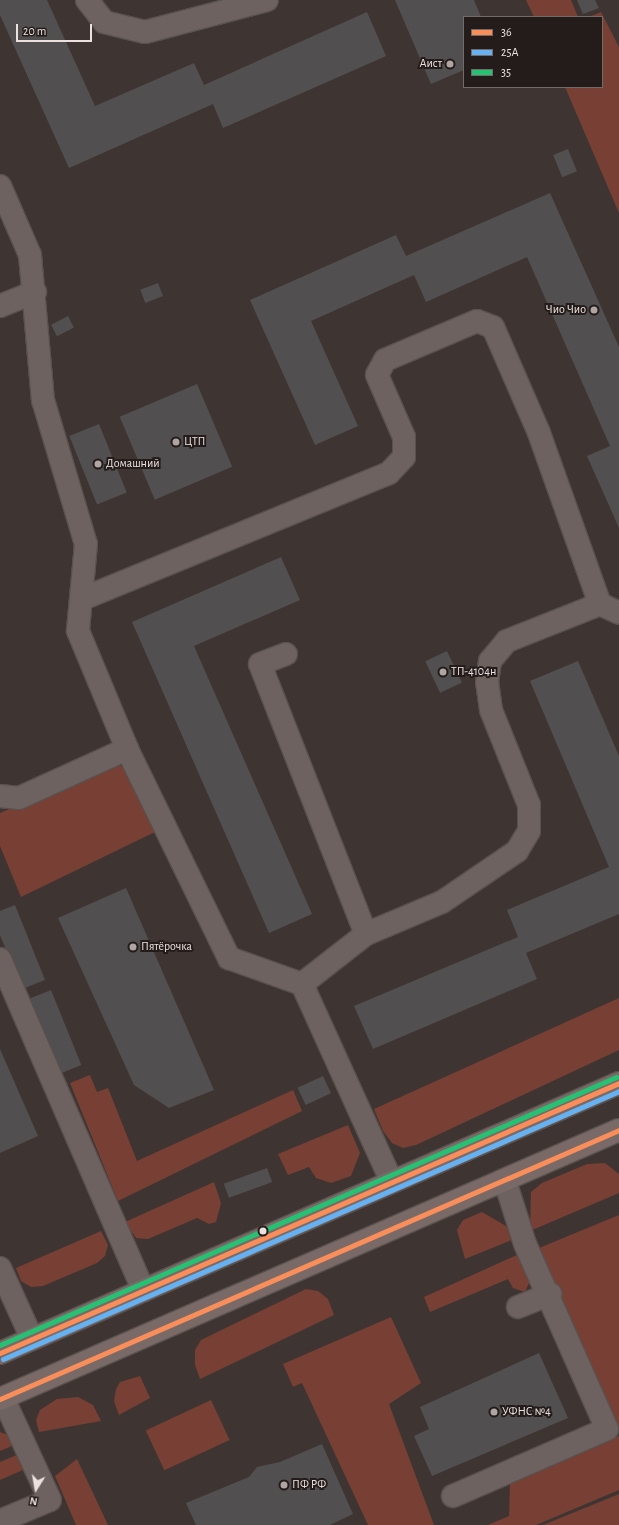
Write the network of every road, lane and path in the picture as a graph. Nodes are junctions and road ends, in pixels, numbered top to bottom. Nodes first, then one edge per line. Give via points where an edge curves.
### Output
1 (87, 0) edge
2 (267, 0) edge
3 (0, 186) edge
4 (36, 292) junction
5 (0, 306) edge
6 (82, 598) junction
7 (600, 604) junction
8 (619, 613) edge
9 (286, 654) dead end
10 (127, 749) junction
11 (0, 796) edge
12 (366, 934) junction
13 (0, 959) edge
14 (302, 984) junction
15 (619, 1083) edge
16 (619, 1130) edge
17 (505, 1181) junction
18 (392, 1182) junction
19 (0, 1268) edge
20 (143, 1290) junction
21 (550, 1294) junction
22 (518, 1307) dead end
23 (32, 1339) junction
24 (0, 1353) edge
25 (1, 1399) edge
26 (453, 1496) dead end
27 (0, 1521) edge

1 - 2 lane via 104,22 145,32 216,16
3 - 4 lane via 30,255
4 - 5 lane
4 - 6 lane via 43,400 86,544
6 - 7 lane via 389,473 404,457 404,437 377,376 385,360 477,321 493,327 533,419
6 - 10 lane via 78,631
7 - 8 lane
7 - 12 lane via 507,641 490,661 487,682 491,710 529,805 529,831 517,851 442,902
9 - 12 lane via 260,664
10 - 11 lane via 19,798
10 - 14 lane via 229,958
12 - 14 lane
13 - 20 lane
14 - 18 lane
15 - 18 main road
16 - 17 main road
17 - 21 lane via 525,1244
17 - 25 main road
18 - 20 main road
19 - 23 lane
20 - 23 main road
21 - 22 lane
21 - 26 lane via 607,1429
23 - 24 main road
25 - 27 lane via 50,1500

